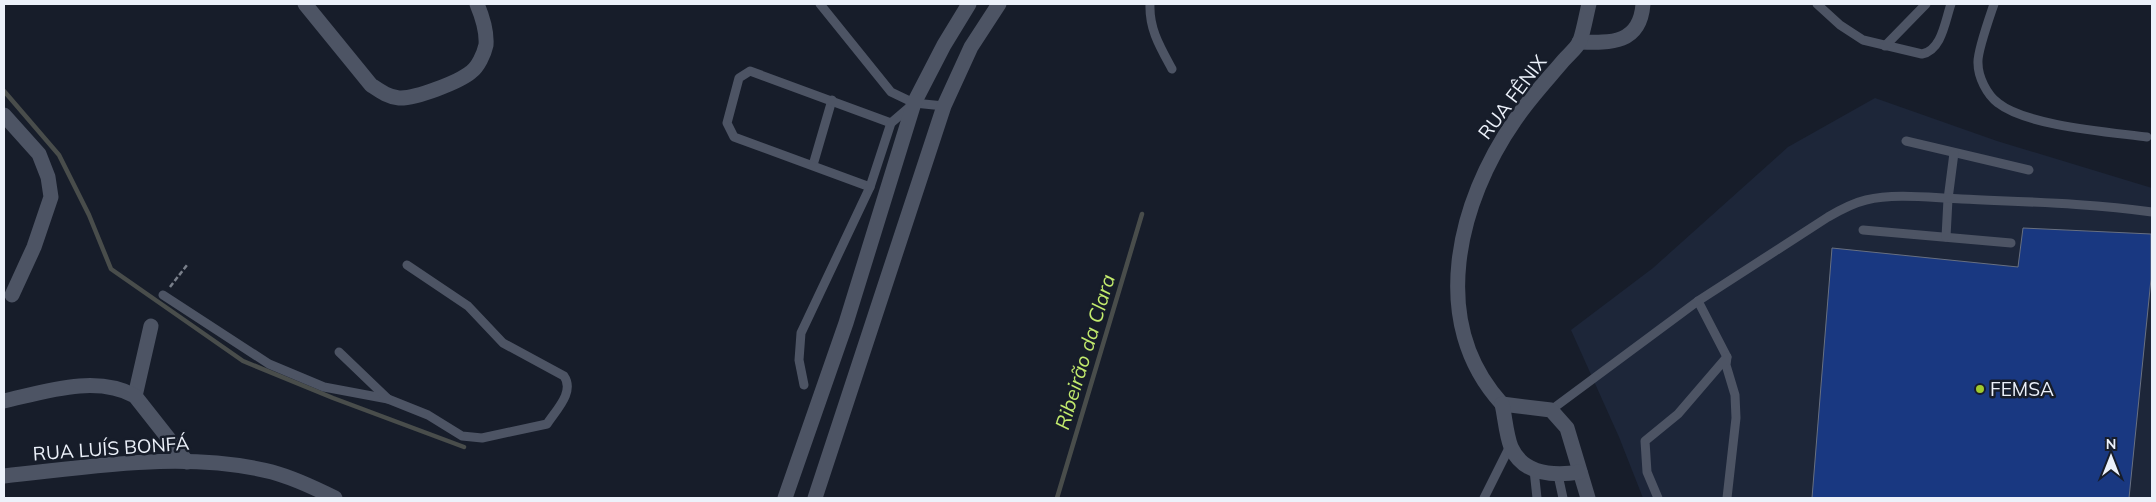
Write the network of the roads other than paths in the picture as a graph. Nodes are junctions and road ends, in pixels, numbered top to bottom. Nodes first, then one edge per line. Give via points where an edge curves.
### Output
1 (305, 4) edge
2 (477, 4) edge
3 (820, 4) edge
4 (969, 4) edge
5 (999, 4) edge
6 (1150, 4) edge
7 (1589, 4) edge
8 (1643, 4) edge
9 (1817, 4) edge
10 (1926, 4) edge
11 (1951, 4) edge
12 (1994, 4) edge
13 (1580, 42) junction
14 (1886, 46) junction
15 (1172, 69) dead end
16 (832, 100) junction
17 (914, 103) junction
18 (944, 106) junction
19 (4, 115) edge
20 (891, 124) junction
21 (2147, 137) dead end
22 (1906, 141) dead end
23 (1954, 153) junction
24 (813, 165) junction
25 (2028, 170) dead end
26 (870, 187) junction
27 (1948, 199) junction
28 (2152, 212) edge
29 (1863, 230) dead end
30 (1946, 237) junction
31 (2010, 243) dead end
32 (407, 265) dead end
33 (12, 295) dead end
34 (163, 295) road end
35 (1698, 301) junction
36 (151, 326) dead end
37 (339, 352) dead end
38 (1727, 357) junction
39 (804, 385) dead end
40 (134, 396) junction
41 (388, 399) junction
42 (4, 401) edge
43 (1502, 404) junction
44 (1551, 410) junction
45 (1510, 446) junction
46 (187, 462) junction
47 (1534, 470) junction
48 (1580, 472) junction
49 (4, 476) edge
50 (1558, 476) junction
51 (335, 498) edge
52 (785, 498) edge
53 (815, 498) edge
54 (1484, 498) edge
55 (1537, 498) edge
56 (1563, 498) edge
57 (1588, 498) edge
58 (1658, 498) edge
59 (1728, 498) edge

1 - 2 street via 371,86 385,95 398,98 433,91 471,72 486,46
3 - 17 lane via 891,92
4 - 17 street
5 - 18 street via 972,47
6 - 15 lane via 1154,36
7 - 13 street, RUA FÊNIX
8 - 13 street via 1638,22 1625,38 1604,43
9 - 14 lane via 1854,36
10 - 14 lane
11 - 14 lane via 1933,50 1922,54
12 - 21 lane via 1978,62 1983,85 1998,103 2025,117
13 - 43 street, RUA FÊNIX via 1515,119 1489,161 1471,202 1463,233 1458,292 1464,332 1476,368
16 - 20 lane
16 - 24 lane
16 - 24 lane via 750,71 739,78 727,123 734,136
17 - 18 lane
17 - 20 lane
17 - 52 street via 846,323
18 - 53 street
19 - 33 street via 39,154 51,197 34,247
20 - 26 lane
22 - 23 lane
23 - 25 lane
23 - 27 lane
24 - 26 lane
26 - 39 lane via 801,333 799,360
27 - 28 lane via 2110,206
27 - 30 lane
27 - 35 lane via 1906,197 1867,200 1840,210
29 - 30 lane
30 - 31 lane
32 - 41 lane via 468,306 503,343 564,376 568,392 547,424 482,438 462,436 428,416
34 - 41 lane via 269,364 324,387
35 - 38 lane
35 - 44 lane
36 - 40 street
37 - 41 lane
38 - 58 lane via 1678,414 1646,441 1647,472
38 - 59 lane via 1736,418
40 - 42 street via 123,390 85,386
40 - 46 street
43 - 44 street
43 - 45 street
44 - 48 street via 1568,428
45 - 47 street via 1517,457
45 - 54 lane
46 - 49 street, RUA LUÍS BONFÁ via 130,463
46 - 51 street, RUA LUÍS BONFÁ via 272,472
47 - 50 street
47 - 55 lane
48 - 50 street
48 - 57 street
50 - 56 lane

